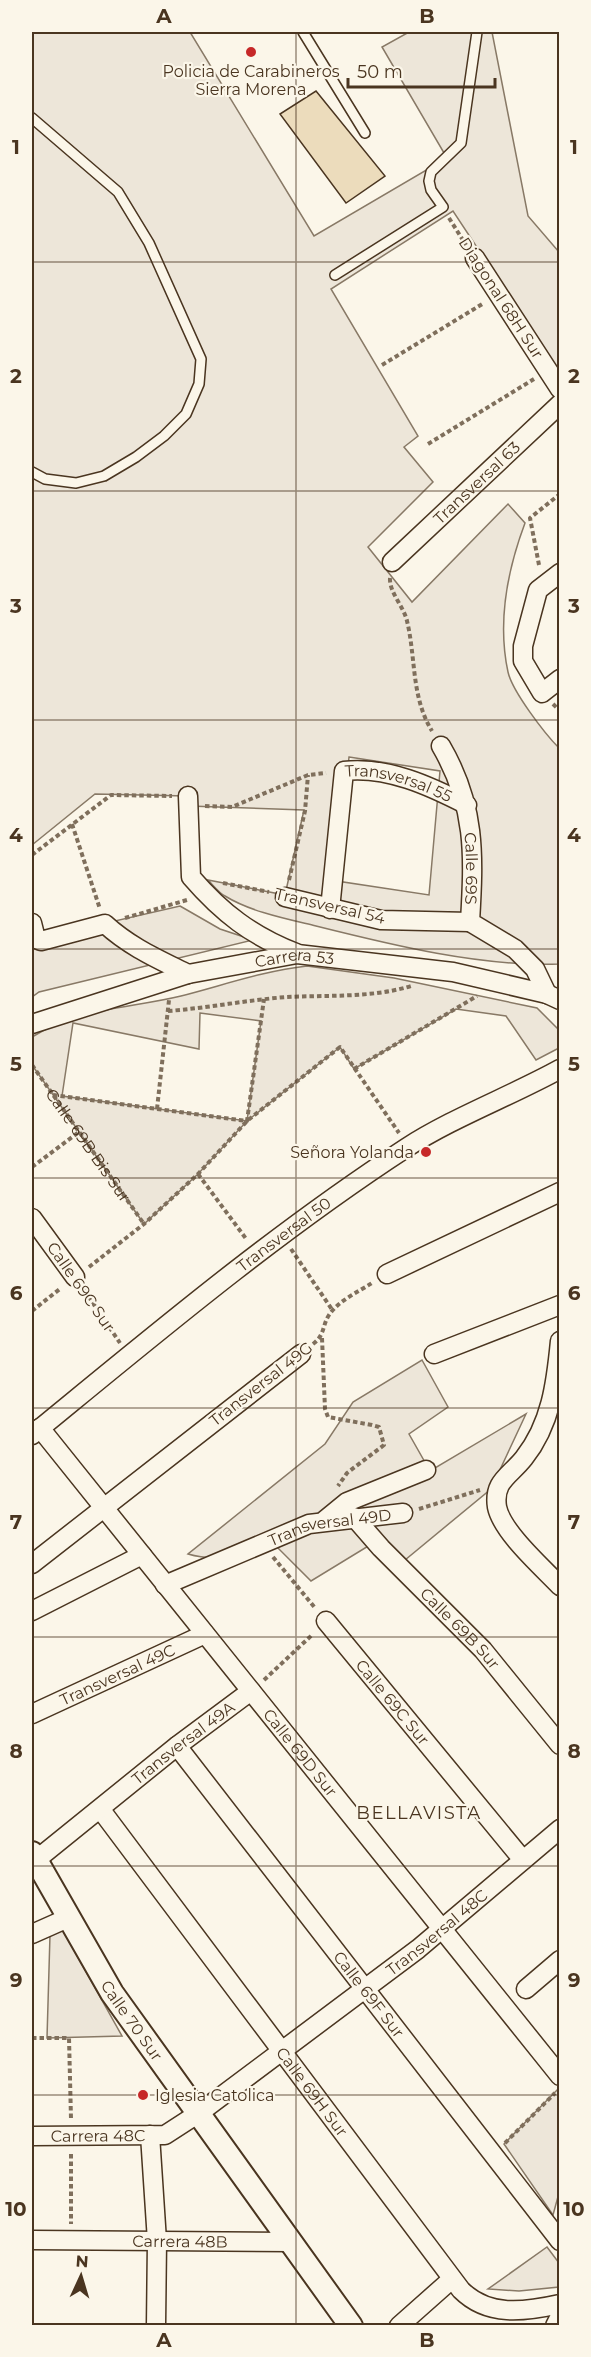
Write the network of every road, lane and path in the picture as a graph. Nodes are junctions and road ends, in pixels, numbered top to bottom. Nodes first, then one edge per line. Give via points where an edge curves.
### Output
1 (303, 32) edge
2 (477, 32) edge
3 (32, 118) edge
4 (365, 133) dead end
5 (443, 207) junction
6 (475, 258) joint
7 (335, 275) dead end
8 (498, 295) junction
9 (382, 365) dead end
10 (548, 371) junction
11 (560, 389) edge
12 (560, 404) edge
13 (428, 444) dead end
14 (32, 472) edge
15 (560, 494) edge
16 (392, 562) joint
17 (560, 573) edge
18 (538, 590) junction
19 (560, 679) edge
20 (441, 746) joint
21 (344, 771) junction
22 (308, 775) junction
23 (188, 801) junction
24 (467, 805) junction
25 (72, 824) junction
26 (32, 855) edge
27 (191, 877) junction
28 (207, 895) junction
29 (285, 897) junction
30 (330, 909) junction
31 (470, 922) junction
32 (105, 924) junction
33 (34, 931) edge
34 (297, 954) junction
35 (180, 976) junction
36 (499, 982) junction
37 (415, 985) dead end
38 (553, 997) edge
39 (264, 999) junction
40 (168, 1011) junction
41 (32, 1024) edge
42 (32, 1065) edge
43 (354, 1069) junction
44 (560, 1069) edge
45 (52, 1095) junction
46 (157, 1109) junction
47 (247, 1121) junction
48 (79, 1132) junction
49 (408, 1146) junction
50 (32, 1167) edge
51 (198, 1174) junction
52 (560, 1192) edge
53 (32, 1218) edge
54 (282, 1235) junction
55 (258, 1255) junction
56 (387, 1274) joint
57 (75, 1277) joint
58 (560, 1305) edge
59 (333, 1311) junction
60 (322, 1338) junction
61 (560, 1341) edge
62 (301, 1354) joint
63 (434, 1354) dead end
64 (129, 1356) junction
65 (36, 1432) edge
66 (426, 1470) dead end
67 (499, 1482) junction
68 (336, 1489) dead end
69 (102, 1506) junction
70 (403, 1513) joint
71 (354, 1517) junction
72 (324, 1522) junction
73 (263, 1544) junction
74 (142, 1555) junction
75 (32, 1564) edge
76 (165, 1585) junction
77 (560, 1586) edge
78 (32, 1611) edge
79 (326, 1621) junction
80 (205, 1634) junction
81 (251, 1691) junction
82 (32, 1714) edge
83 (560, 1745) edge
84 (177, 1746) junction
85 (101, 1810) junction
86 (560, 1829) edge
87 (34, 1857) edge
88 (523, 1860) junction
89 (69, 1918) junction
90 (441, 1929) junction
91 (32, 1934) edge
92 (560, 1960) edge
93 (364, 1989) junction
94 (526, 1989) dead end
95 (32, 2038) edge
96 (281, 2051) junction
97 (560, 2076) edge
98 (560, 2088) edge
99 (199, 2113) junction
100 (71, 2135) junction
101 (158, 2135) junction
102 (32, 2136) edge
103 (493, 2155) junction
104 (32, 2240) edge
105 (72, 2240) junction
106 (157, 2241) junction
107 (560, 2241) edge
108 (292, 2242) junction
109 (452, 2279) junction
110 (560, 2304) edge
111 (560, 2316) edge
112 (156, 2325) edge
113 (351, 2325) edge
114 (399, 2325) edge
115 (555, 2325) edge

1 - 4 lane
2 - 5 lane via 461,142 431,172 429,181
3 - 14 lane via 118,192 149,243 201,359 199,384 186,414 136,457 104,476 76,483 45,479
5 - 6 path, Diagonal 68H Sur
5 - 7 lane
6 - 8 street, Diagonal 68H Sur
8 - 9 path
8 - 10 street, Diagonal 68H Sur
10 - 11 street, Diagonal 68H Sur
10 - 13 path
12 - 16 street, Transversal 63
15 - 18 path via 530,518 539,557
16 - 20 path via 390,584 408,622 419,701
17 - 18 street
18 - 19 street via 523,646 523,661 542,693
20 - 24 street, Calle 69S via 456,771
21 - 22 path, Transversal 55
21 - 24 street, Transversal 55 via 398,776 426,784
21 - 30 street
22 - 23 path, Transversal 55 via 232,807
22 - 29 path via 305,810
23 - 25 path, Transversal 55 via 111,795
23 - 27 street
24 - 31 street, Calle 69S via 474,858
25 - 26 path, Transversal 55
25 - 32 path
27 - 28 street
27 - 29 path, Transversal 54
28 - 32 path
28 - 34 street via 264,940
29 - 30 street, Transversal 54
30 - 31 street, Transversal 54 via 381,920
31 - 38 street, Calle 69S via 515,949 535,969
32 - 33 street via 41,941
32 - 35 street via 123,941
34 - 35 street, Carrera 53
34 - 36 street, Carrera 53 via 453,972
35 - 40 path
35 - 41 street, Carrera 53
36 - 38 street, Carrera 53
36 - 43 path
37 - 39 path via 370,993
39 - 40 path
39 - 47 path
40 - 46 path
42 - 45 path, Calle 69B Bis Sur
43 - 47 path via 340,1047
43 - 49 path
44 - 49 street, Transversal 50
45 - 46 path
45 - 48 path, Calle 69B Bis Sur
46 - 47 path
47 - 51 path
48 - 50 path
48 - 51 path, Calle 69B Bis Sur via 144,1224
49 - 54 street, Transversal 50
51 - 55 path
52 - 56 street
53 - 57 street, Calle 69C Sur
54 - 55 street, Transversal 50
54 - 59 path
55 - 64 street, Transversal 50
56 - 59 path
57 - 64 path, Calle 69C Sur
58 - 63 street
59 - 60 path, Transversal 49G
60 - 62 path, Transversal 49G
60 - 68 path via 328,1417 379,1427 384,1445 347,1473
61 - 67 street via 547,1417 524,1458
62 - 69 street, Transversal 49G
64 - 65 street, Transversal 50
65 - 69 street, Calle 69D Sur
66 - 72 street via 347,1502
67 - 70 path, Transversal 49D
67 - 77 street via 497,1508 504,1523
69 - 74 street, Calle 69D Sur
69 - 75 street, Transversal 49G
70 - 71 street, Transversal 49D
71 - 72 street, Transversal 49D
71 - 83 street, Calle 69B Sur via 483,1650
72 - 73 street, Transversal 49D via 309,1524
73 - 76 street, Transversal 49D
73 - 79 path
74 - 76 street, Calle 69D Sur
74 - 78 street
76 - 80 street, Calle 69D Sur
79 - 81 path, Transversal 49A
79 - 88 street, Calle 69C Sur
80 - 81 street, Calle 69D Sur
80 - 82 street, Transversal 49C
81 - 84 street, Transversal 49A
81 - 90 street, Calle 69D Sur
84 - 85 street, Transversal 49A
84 - 93 street, Calle 69F Sur
85 - 87 street, Transversal 49A
85 - 96 street, Calle 69H Sur
86 - 88 street, Transversal 48C
87 - 89 street, Calle 70 Sur
88 - 90 street, Transversal 48C
89 - 91 street
89 - 99 street, Calle 70 Sur via 112,1993
90 - 93 street, Transversal 48C
90 - 97 street, Calle 69D Sur
92 - 94 street
93 - 96 street, Transversal 48C
93 - 103 street, Calle 69F Sur
95 - 100 path via 69,2038
96 - 99 street, Transversal 48C
96 - 109 street, Calle 69H Sur
98 - 103 path
99 - 101 street, Transversal 48C
99 - 108 street, Calle 70 Sur
100 - 101 street, Carrera 48C
100 - 102 street, Carrera 48C
100 - 105 path
101 - 106 street
103 - 107 street, Calle 69F Sur
104 - 105 street, Carrera 48B
105 - 106 street, Carrera 48B
106 - 108 street, Carrera 48B
106 - 112 street
108 - 113 street, Calle 70 Sur
109 - 110 street, Calle 69H Sur via 472,2300 487,2308 513,2311
109 - 114 street
111 - 115 street

